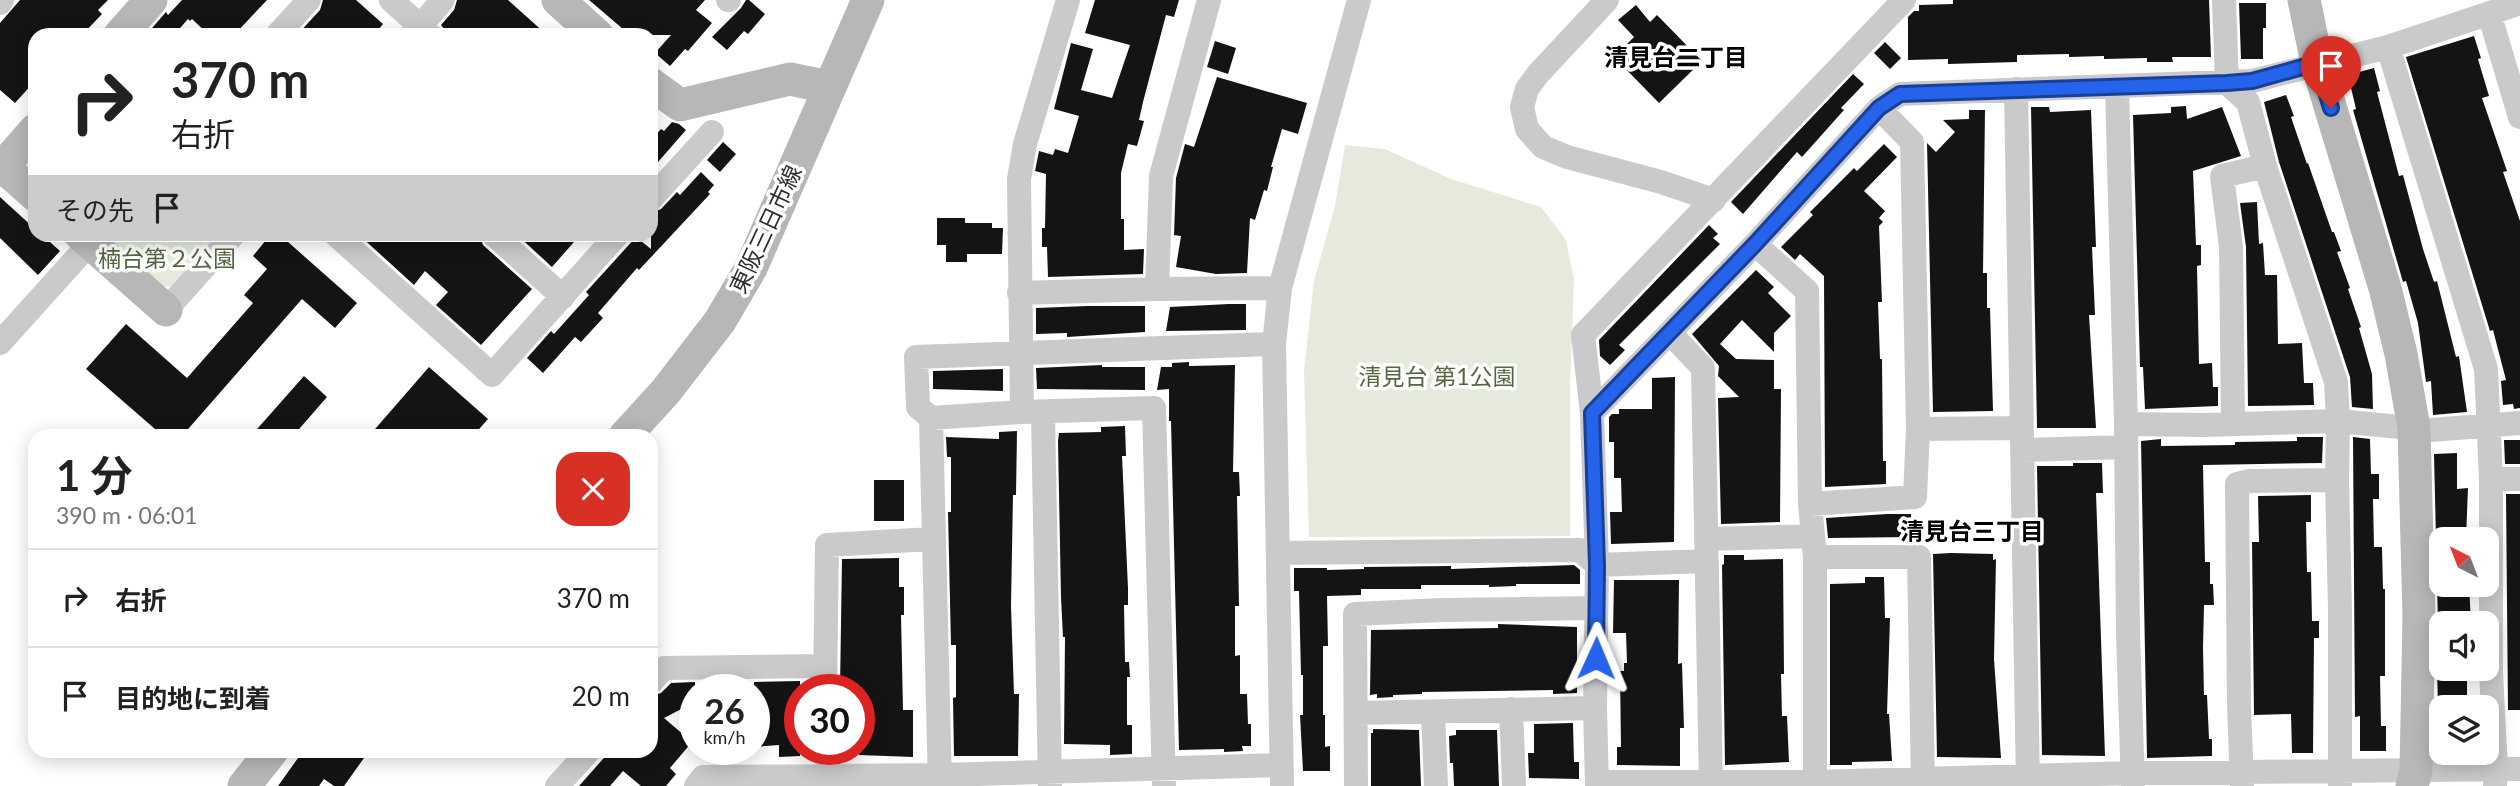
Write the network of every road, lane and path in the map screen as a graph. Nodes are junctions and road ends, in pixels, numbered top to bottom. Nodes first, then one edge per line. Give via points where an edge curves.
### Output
1 (151, 0) edge
2 (309, 0) edge
3 (391, 0) edge
4 (443, 0) edge
5 (558, 0) edge
6 (868, 0) edge
7 (1068, 0) edge
8 (1209, 0) edge
9 (1359, 0) edge
10 (1607, 0) edge
11 (1903, 0) edge
12 (2224, 0) edge
13 (2304, 0) edge
14 (2520, 3) edge
15 (2489, 13) junction
16 (126, 28) edge
17 (283, 28) edge
18 (416, 28) edge
19 (423, 28) edge
20 (589, 28) edge
21 (2388, 47) junction
22 (2317, 63) junction
23 (2227, 83) junction
24 (829, 87) junction
25 (2117, 87) junction
26 (658, 89) edge
27 (2016, 89) junction
28 (1879, 108) junction
29 (2520, 117) edge
30 (712, 132) dead end
31 (28, 138) edge
32 (2265, 166) junction
33 (1, 167) edge
34 (28, 189) edge
35 (658, 191) edge
36 (1714, 200) junction
37 (83, 242) edge
38 (88, 242) edge
39 (227, 242) edge
40 (344, 242) edge
41 (502, 242) edge
42 (611, 242) edge
43 (1755, 244) junction
44 (1280, 288) junction
45 (1157, 289) junction
46 (1019, 293) junction
47 (563, 297) junction
48 (166, 310) joint
49 (1670, 333) junction
50 (0, 343) edge
51 (1274, 344) junction
52 (1020, 354) junction
53 (1033, 413) junction
54 (1592, 413) junction
55 (931, 418) junction
56 (2338, 421) junction
57 (2520, 423) edge
58 (2233, 424) junction
59 (2488, 425) junction
60 (2414, 428) junction
61 (631, 429) edge
62 (1918, 429) junction
63 (2126, 435) junction
64 (2022, 439) junction
65 (2491, 479) junction
66 (2520, 479) edge
67 (2337, 480) junction
68 (1810, 504) junction
69 (932, 539) junction
70 (1814, 546) junction
71 (1706, 550) junction
72 (1278, 554) junction
73 (1597, 565) junction
74 (1596, 608) junction
75 (658, 674) edge
76 (825, 674) edge
77 (784, 675) edge
78 (1595, 708) junction
79 (1511, 709) junction
80 (1433, 712) junction
81 (1356, 713) junction
82 (266, 758) edge
83 (583, 758) edge
84 (2504, 774) edge
85 (1282, 776) edge
86 (1164, 777) edge
87 (2341, 778) edge
88 (2414, 778) edge
89 (1050, 779) edge
90 (2242, 779) edge
91 (940, 780) edge
92 (2133, 780) edge
93 (828, 781) edge
94 (2028, 781) edge
95 (1923, 782) edge
96 (702, 783) edge
97 (1597, 784) edge
98 (1815, 784) edge
99 (1711, 785) edge
100 (244, 786) edge
101 (557, 786) edge
102 (1356, 786) edge
103 (1436, 786) edge
104 (1514, 786) edge

1 - 16 street
2 - 17 street
3 - 18 street
4 - 19 street
5 - 20 street
6 - 24 street, 東阪三日市線
7 - 46 street via 1019,179
8 - 45 street via 1161,176
9 - 44 street
10 - 36 street via 1527,89 1522,107 1527,129 1543,147
11 - 36 street
12 - 23 street
13 - 22 street
14 - 15 street
15 - 21 street
15 - 29 street
21 - 22 street
21 - 59 street via 2486,369
22 - 23 street
22 - 60 street via 2385,288
23 - 25 street
23 - 32 street via 2248,102
24 - 26 street via 790,79 680,105
24 - 61 street, 東阪三日市線 via 751,268 720,321
25 - 27 street
25 - 63 street
27 - 28 street via 1900,94
27 - 64 street
28 - 43 street
28 - 62 street via 1912,142
30 - 35 street
31 - 33 street
32 - 56 street via 2336,382
32 - 58 street via 2222,176 2231,247
33 - 34 street
36 - 54 street via 1583,335
37 - 50 street
38 - 48 street
39 - 48 street
40 - 47 street via 492,375
41 - 47 street
42 - 47 street
43 - 49 street
43 - 68 street via 1807,291
44 - 45 street
44 - 51 street
45 - 46 street
46 - 52 street
49 - 54 street
49 - 71 street via 1703,368
51 - 52 street
51 - 72 street
52 - 53 street
52 - 55 street via 916,357 918,407
53 - 55 street
53 - 86 street via 1154,408
53 - 89 street
54 - 73 street
55 - 69 street
56 - 58 street
56 - 60 street
56 - 67 street
57 - 59 street
58 - 63 street
59 - 60 street
59 - 65 street
60 - 88 street via 2419,615
62 - 64 street
62 - 68 street via 1915,497
63 - 64 street
63 - 92 street
64 - 94 street
65 - 66 street
65 - 84 street via 2491,672
67 - 87 street
67 - 90 street via 2237,484
68 - 70 street
69 - 76 street via 827,545
69 - 91 street
70 - 71 street
70 - 95 street via 1919,557
70 - 98 street
71 - 73 street
71 - 99 street
72 - 73 street via 1580,550
72 - 85 street
73 - 74 street
74 - 78 street
74 - 81 street via 1354,614
75 - 77 street via 664,668
78 - 79 street
78 - 97 street
79 - 80 street
79 - 104 street
80 - 81 street
80 - 103 street
81 - 102 street
82 - 100 street
83 - 101 street
84 - 88 street
85 - 86 street
86 - 89 street
87 - 88 street
87 - 90 street
89 - 91 street
90 - 92 street
91 - 93 street
92 - 94 street
93 - 96 street
94 - 95 street
95 - 98 street
97 - 99 street
98 - 99 street

